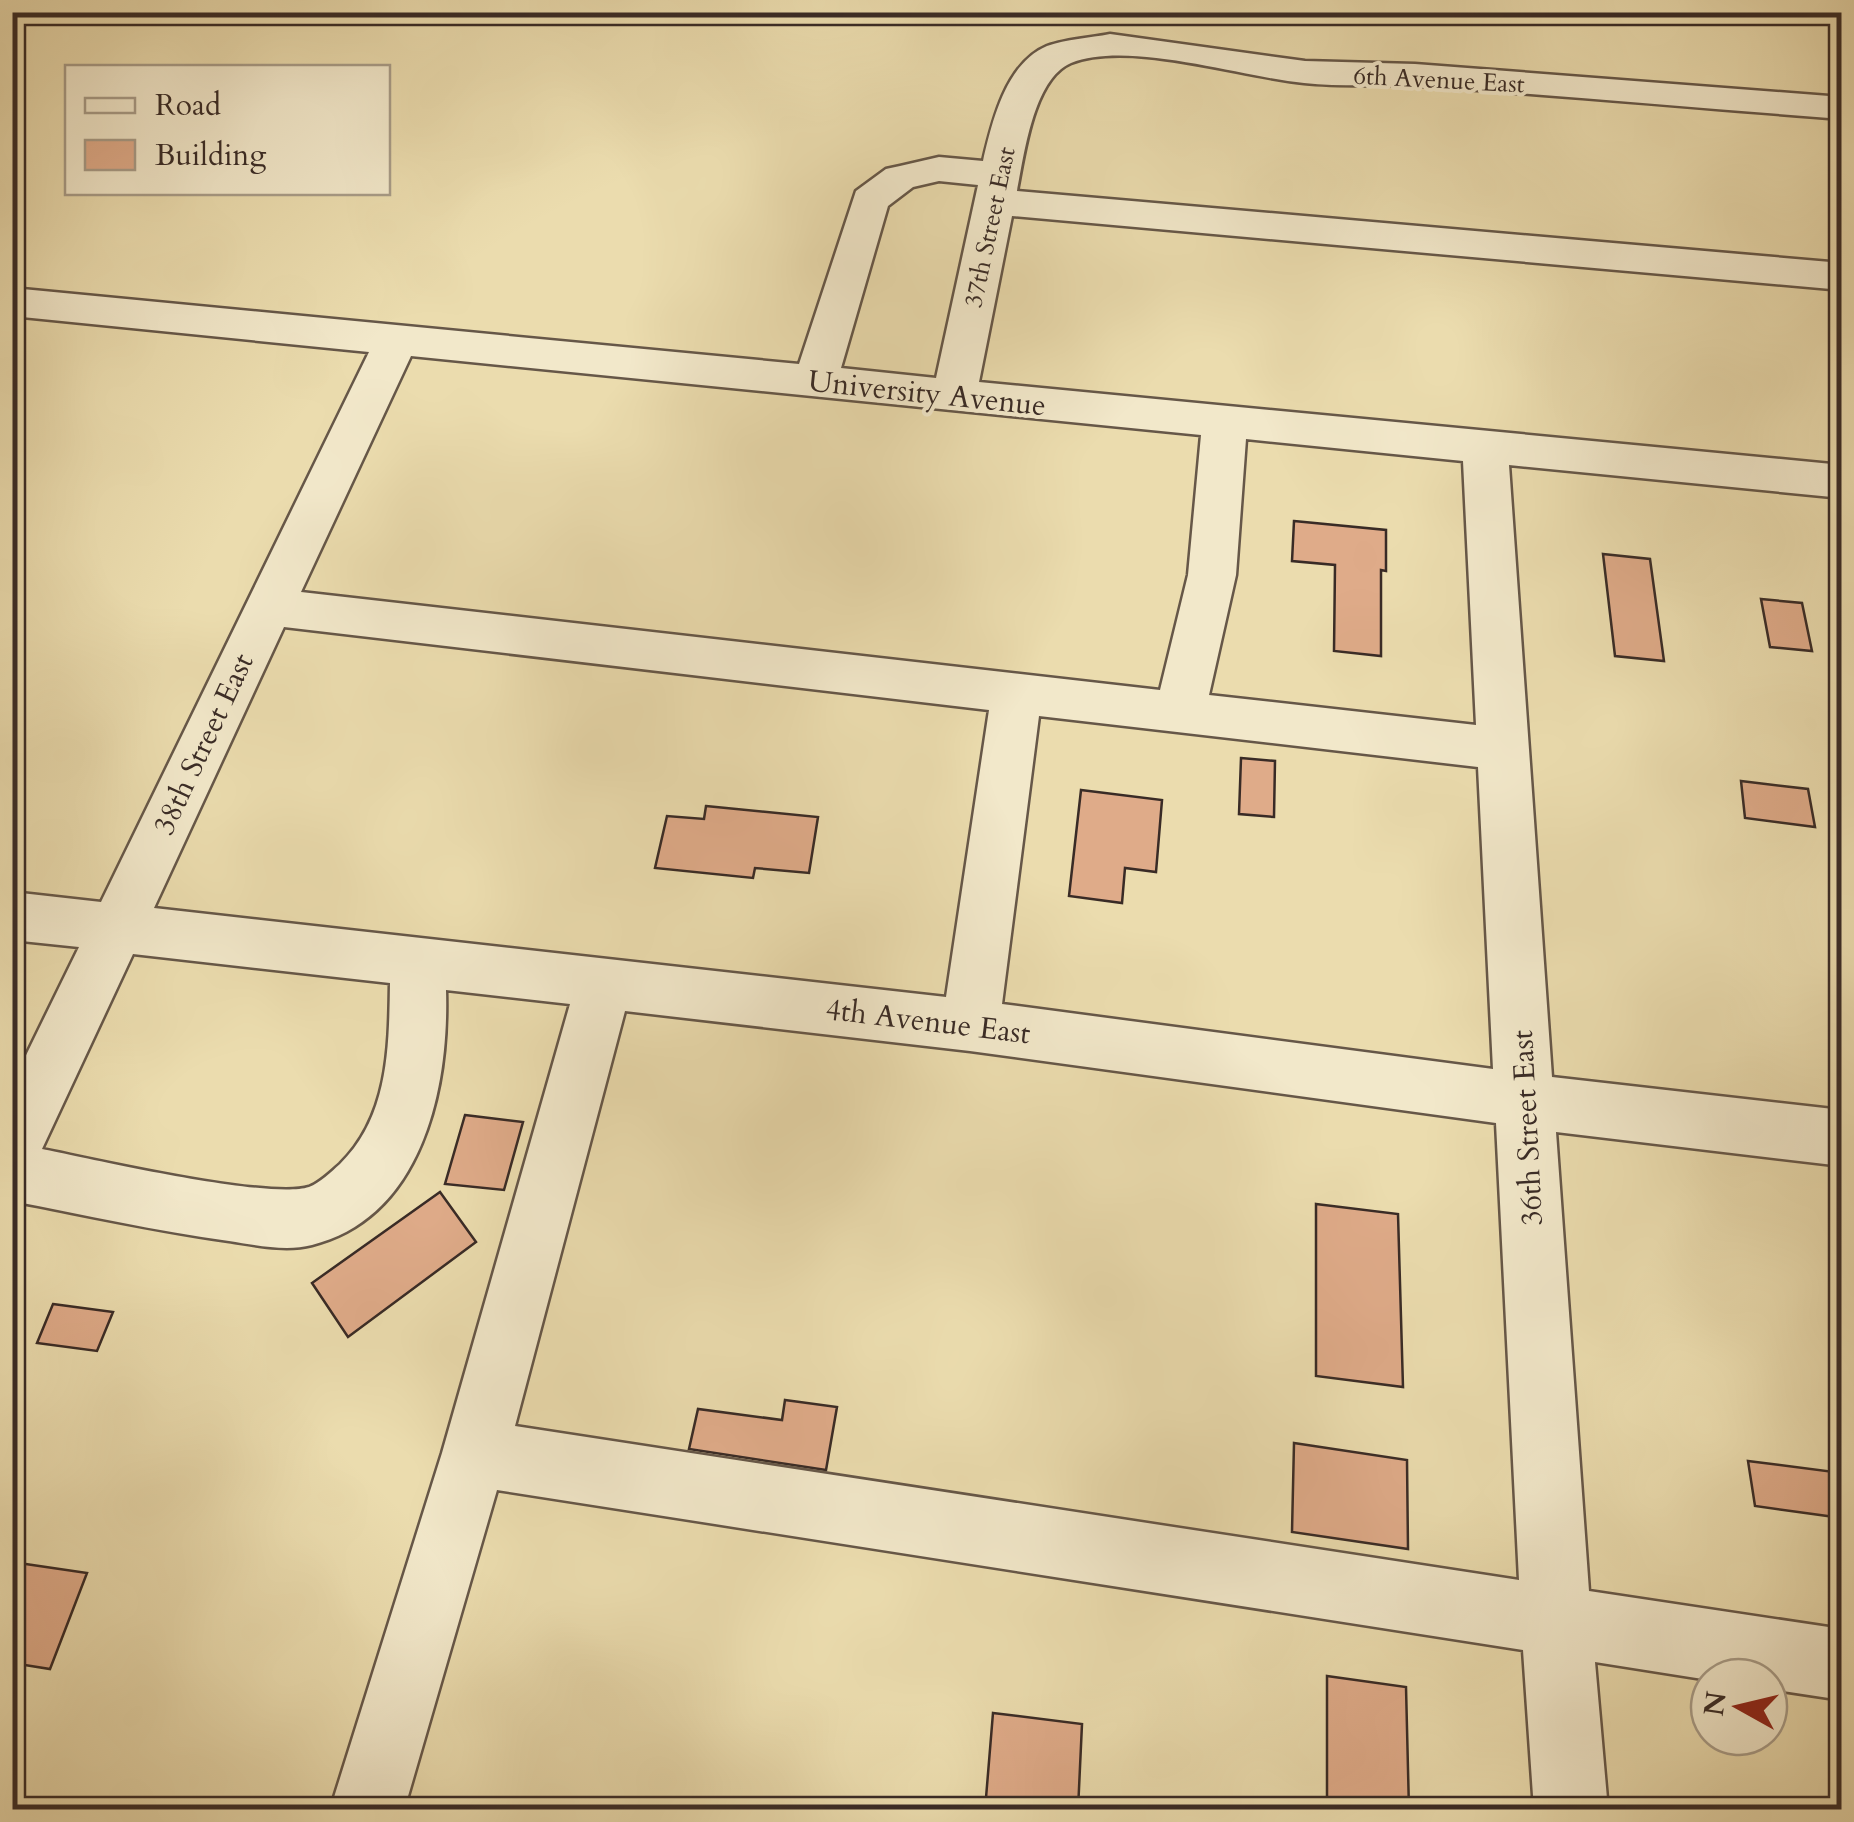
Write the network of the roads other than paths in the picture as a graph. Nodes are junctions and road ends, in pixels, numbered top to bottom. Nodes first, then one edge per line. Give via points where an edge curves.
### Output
1 (1043, 67) joint
2 (1842, 108) edge
3 (996, 189) junction
4 (1842, 278) edge
5 (12, 302) edge
6 (396, 341) junction
7 (816, 382) junction
8 (954, 395) junction
9 (1225, 422) junction
10 (1485, 447) junction
11 (1842, 482) edge
12 (267, 607) junction
13 (1016, 694) junction
14 (1180, 712) junction
15 (1503, 750) junction
16 (12, 916) edge
17 (116, 928) junction
18 (418, 962) junction
19 (604, 983) junction
20 (970, 1025) junction
21 (1525, 1100) junction
22 (1842, 1138) edge
23 (12, 1148) edge
24 (12, 1172) edge
25 (475, 1453) junction
26 (1556, 1621) junction
27 (1842, 1665) edge
28 (366, 1810) edge
29 (1571, 1810) edge

1 - 2 street, 6th Avenue East via 1057,55 1110,46 1153,48 1304,72
1 - 3 street, 37th Street East via 1030,79 1016,114
3 - 4 street
3 - 7 street via 939,169 900,178 870,200
3 - 8 street, 37th Street East
5 - 6 street, University Avenue
6 - 7 street, University Avenue
6 - 12 street, 38th Street East
7 - 8 street, University Avenue
8 - 9 street, University Avenue
9 - 10 street, University Avenue
9 - 14 street via 1212,575
10 - 11 street, University Avenue
10 - 15 street, 36th Street East
12 - 13 street
12 - 17 street, 38th Street East
13 - 14 street
13 - 20 street
14 - 15 street
15 - 21 street, 36th Street East
16 - 17 street, 4th Avenue East
17 - 18 street, 4th Avenue East
17 - 23 street, 38th Street East
18 - 19 street, 4th Avenue East
18 - 24 street via 415,1072 397,1136 362,1188 310,1218 265,1217
19 - 20 street, 4th Avenue East
19 - 25 street
20 - 21 street, 4th Avenue East
21 - 22 street, 4th Avenue East
21 - 26 street, 36th Street East
25 - 26 street
25 - 28 street
26 - 27 street
26 - 29 street, 36th Street East

